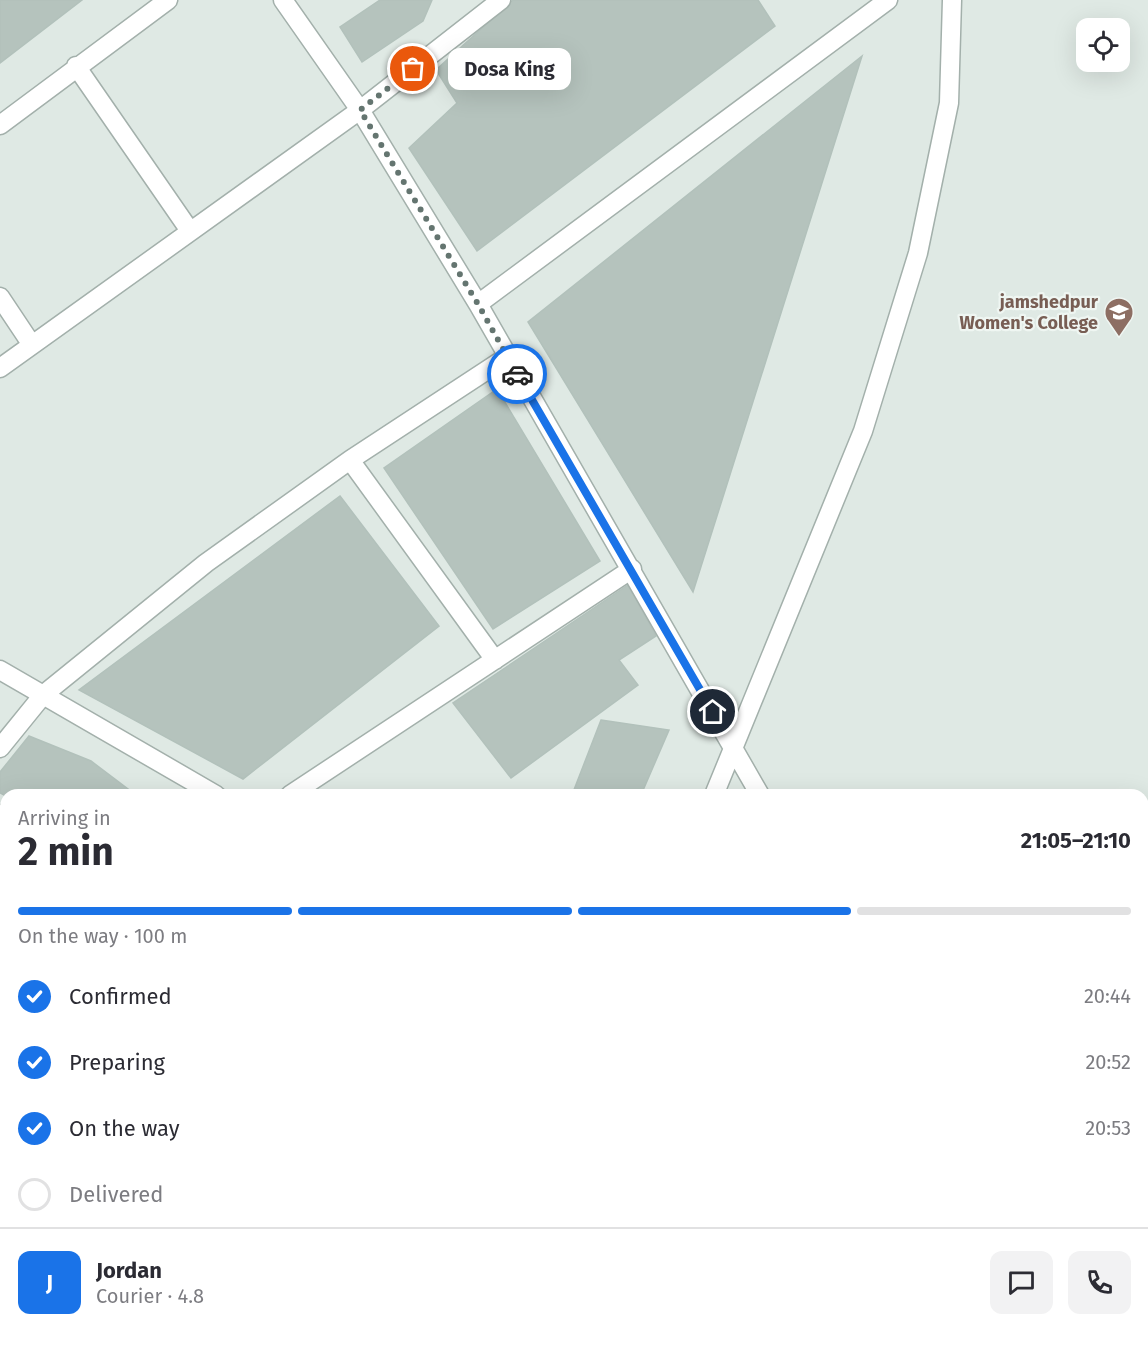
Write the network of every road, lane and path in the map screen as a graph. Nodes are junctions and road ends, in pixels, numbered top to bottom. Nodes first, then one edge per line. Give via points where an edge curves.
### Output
1 (168, 0) edge
2 (283, 0) edge
3 (501, 0) edge
4 (888, 0) edge
5 (952, 0) edge
6 (76, 66) junction
7 (360, 110) junction
8 (0, 125) edge
9 (190, 231) junction
10 (0, 297) edge
11 (478, 304) junction
12 (32, 345) junction
13 (507, 357) junction
14 (0, 368) edge
15 (350, 460) junction
16 (632, 569) junction
17 (495, 660) junction
18 (0, 669) edge
19 (43, 694) junction
20 (732, 747) junction
21 (0, 748) edge
22 (206, 789) edge
23 (299, 789) edge
24 (716, 789) edge
25 (756, 789) edge

1 - 6 street
2 - 7 street
3 - 7 street
4 - 11 street
5 - 20 street via 949,103 918,253 863,431
6 - 8 street
6 - 9 street
7 - 9 street
7 - 11 street
9 - 12 street
10 - 12 street
11 - 13 street
12 - 14 street
13 - 15 street
13 - 16 street
15 - 17 street
15 - 19 street via 206,563
16 - 17 street
16 - 20 street
17 - 23 street
18 - 19 street
19 - 21 street
19 - 22 street
20 - 24 street
20 - 25 street

